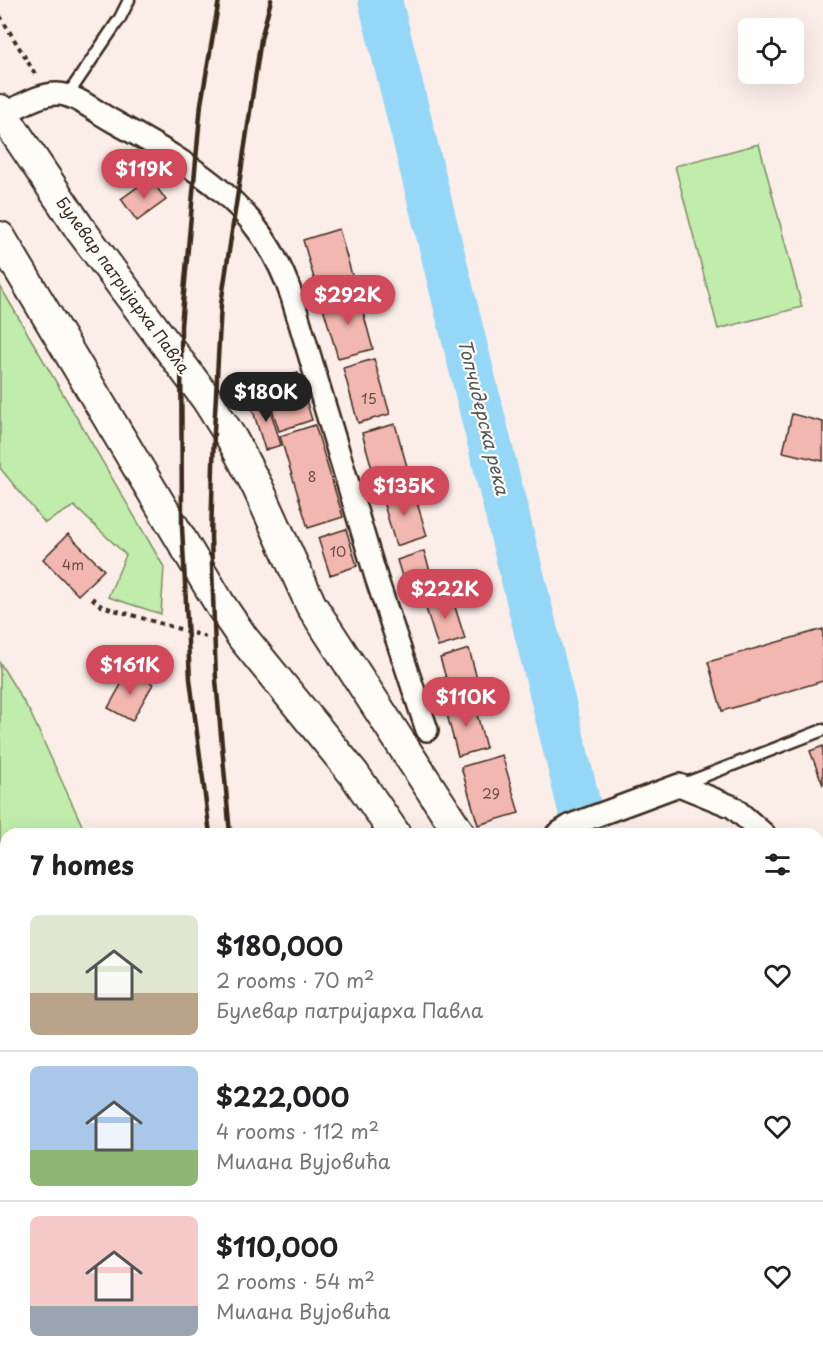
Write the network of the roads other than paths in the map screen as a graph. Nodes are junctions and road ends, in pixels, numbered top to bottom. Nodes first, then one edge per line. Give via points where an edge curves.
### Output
1 (129, 0) edge
2 (57, 95) junction
3 (1, 112) edge
4 (0, 237) edge
5 (427, 730) dead end
6 (823, 730) edge
7 (679, 785) junction
8 (385, 826) edge
9 (456, 828) edge
10 (567, 828) edge
11 (757, 828) edge

1 - 2 lane via 120,18
2 - 3 street
2 - 5 street via 148,141 212,183 232,199 271,247 292,297 376,577
3 - 9 main road, Булевар патријарха Павла via 80,229 212,406 258,488 311,605
4 - 8 main road via 221,606 339,756
6 - 7 lane
7 - 10 street
7 - 11 street via 733,807

